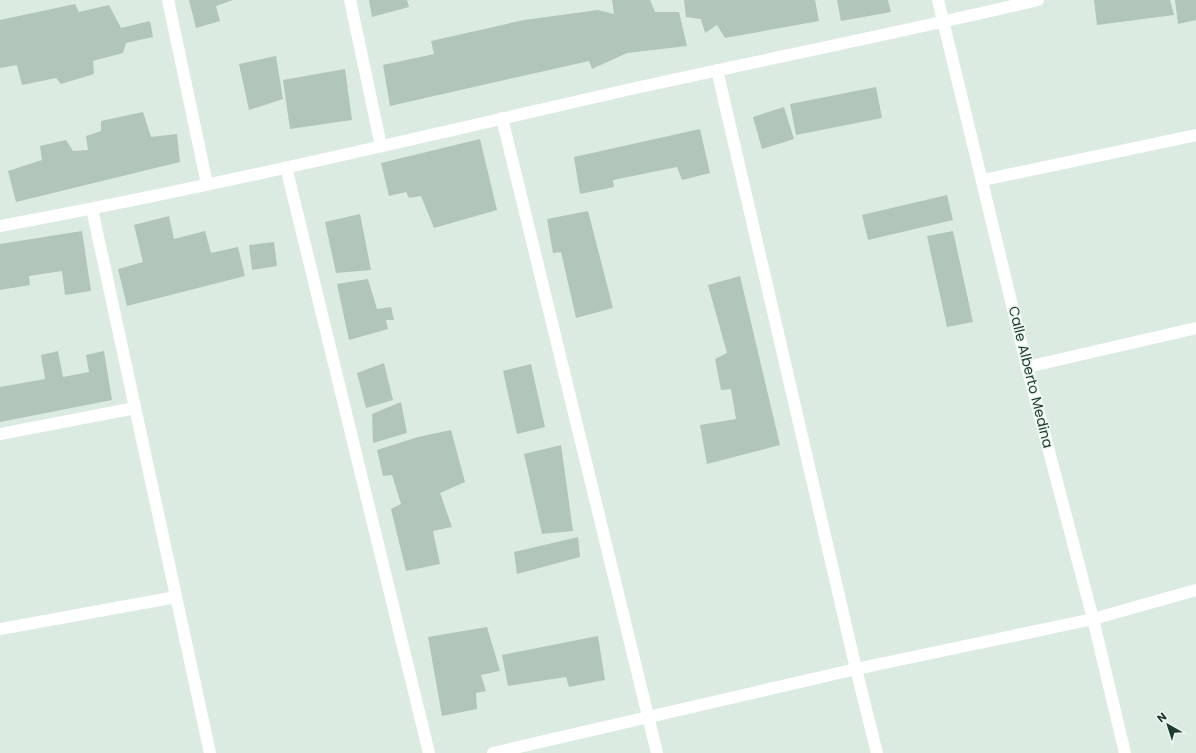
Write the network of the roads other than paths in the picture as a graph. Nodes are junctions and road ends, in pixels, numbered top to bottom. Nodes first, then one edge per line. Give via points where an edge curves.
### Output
1 (168, 0) edge
2 (350, 0) edge
3 (938, 0) edge
4 (1038, 0) edge
5 (944, 22) junction
6 (716, 70) junction
7 (502, 118) junction
8 (1196, 135) edge
9 (381, 146) junction
10 (286, 167) junction
11 (983, 180) junction
12 (207, 184) junction
13 (92, 209) junction
14 (0, 226) edge
15 (1196, 328) edge
16 (1027, 367) junction
17 (135, 408) junction
18 (0, 434) edge
19 (1196, 590) edge
20 (176, 597) junction
21 (1093, 619) junction
22 (0, 629) edge
23 (856, 669) junction
24 (648, 717) junction
25 (210, 753) edge
26 (429, 753) edge
27 (493, 753) edge
28 (657, 753) edge
29 (877, 753) edge
30 (1125, 753) edge

1 - 12 street
2 - 9 street
3 - 5 street, Calle Alberto Medina
4 - 5 street
5 - 6 street
5 - 11 street, Calle Alberto Medina
6 - 7 street
6 - 23 street
7 - 9 street
7 - 24 street
8 - 11 street
9 - 10 street
10 - 12 street
10 - 26 street
11 - 16 street, Calle Alberto Medina
12 - 13 street
13 - 14 street
13 - 17 street
15 - 16 street
16 - 21 street, Calle Alberto Medina
17 - 18 street
17 - 20 street
19 - 21 street
20 - 22 street
20 - 25 street
21 - 23 street
21 - 30 street, Calle Alberto Medina
23 - 24 street
23 - 29 street
24 - 27 street
24 - 28 street

